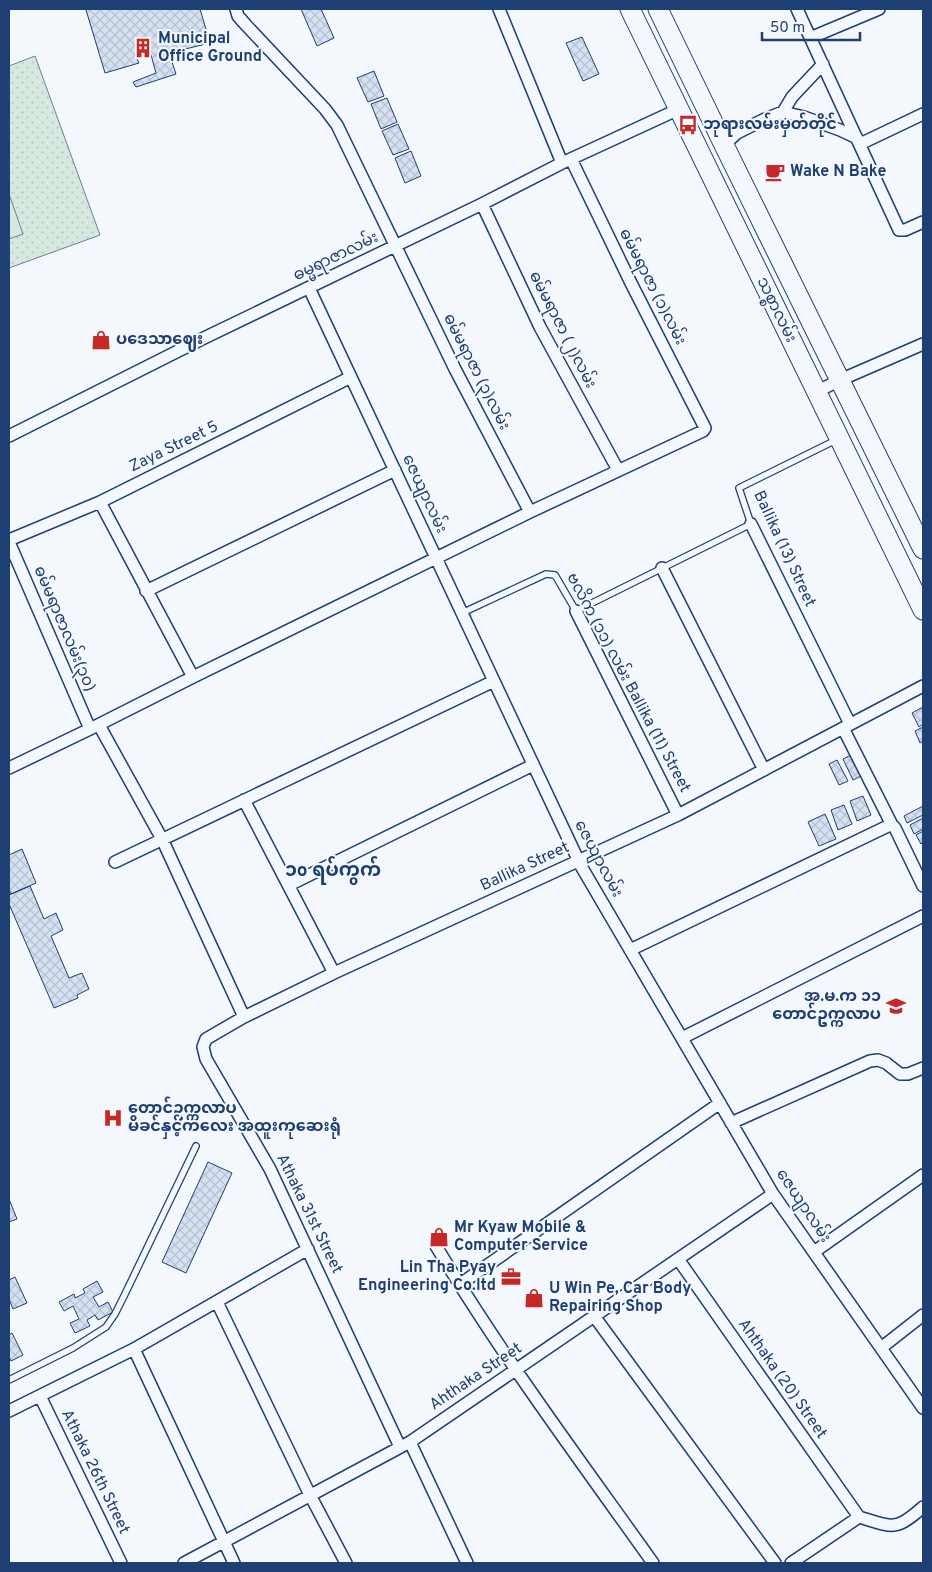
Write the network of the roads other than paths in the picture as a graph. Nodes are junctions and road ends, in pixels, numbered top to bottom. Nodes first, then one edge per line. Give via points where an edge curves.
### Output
1 (236, 9) edge
2 (499, 9) edge
3 (630, 9) edge
4 (658, 9) edge
5 (797, 9) edge
6 (879, 9) edge
7 (810, 38) junction
8 (822, 64) junction
9 (679, 109) junction
10 (784, 112) junction
11 (923, 114) edge
12 (858, 141) junction
13 (724, 145) junction
14 (567, 161) junction
15 (482, 204) junction
16 (923, 222) edge
17 (396, 245) junction
18 (309, 288) junction
19 (923, 344) edge
20 (351, 377) junction
21 (840, 380) junction
22 (816, 392) junction
23 (9, 436) edge
24 (839, 439) junction
25 (395, 470) junction
26 (618, 470) junction
27 (100, 502) junction
28 (530, 512) junction
29 (752, 524) junction
30 (9, 541) edge
31 (923, 549) edge
32 (436, 558) junction
33 (662, 568) junction
34 (146, 591) junction
35 (923, 610) edge
36 (576, 611) junction
37 (462, 613) junction
38 (193, 677) junction
39 (494, 681) junction
40 (923, 686) edge
41 (847, 726) junction
42 (95, 727) junction
43 (533, 765) junction
44 (9, 768) edge
45 (764, 770) junction
46 (244, 800) junction
47 (678, 815) junction
48 (892, 826) junction
49 (162, 839) junction
50 (579, 860) junction
51 (115, 862) dead end
52 (289, 886) junction
53 (923, 886) edge
54 (923, 916) edge
55 (630, 950) junction
56 (334, 973) junction
57 (244, 1017) junction
58 (682, 1038) junction
59 (923, 1068) edge
60 (720, 1103) junction
61 (731, 1123) junction
62 (196, 1146) dead end
63 (923, 1175) edge
64 (773, 1194) junction
65 (436, 1246) dead end
66 (308, 1249) junction
67 (814, 1252) junction
68 (678, 1259) junction
69 (459, 1285) junction
70 (217, 1302) junction
71 (923, 1315) edge
72 (594, 1316) junction
73 (881, 1348) junction
74 (134, 1349) junction
75 (516, 1369) junction
76 (9, 1380) edge
77 (40, 1396) junction
78 (923, 1408) edge
79 (9, 1411) edge
80 (410, 1442) junction
81 (400, 1447) junction
82 (310, 1495) junction
83 (923, 1507) edge
84 (859, 1517) junction
85 (223, 1542) junction
86 (121, 1563) edge
87 (184, 1563) edge
88 (234, 1563) edge
89 (346, 1563) edge
90 (467, 1563) edge
91 (653, 1563) edge
92 (775, 1563) edge
93 (791, 1563) edge

1 - 17 street, ဓမ်မရာဇာ (၃)လမ်း via 238,16 337,125
2 - 14 street, ဓမ်မရာဇာ (၁)လမ်း
3 - 9 main road, သစ္စာလမ်း
4 - 13 main road, သစ္စာလမ်း
5 - 7 street
6 - 7 street
7 - 8 street
8 - 10 street via 792,97
8 - 12 street
9 - 14 street, ဓမ္မရာဇာလမ်း
9 - 22 main road, သစ္စာလမ်း
10 - 12 street via 831,127
10 - 13 street via 737,133
11 - 12 street
12 - 16 street via 899,230
13 - 21 main road, သစ္စာလမ်း
14 - 15 street, ဓမ္မရာဇာလမ်း
14 - 26 street, ဓမ်မရာဇာ (၁)လမ်း via 705,428
15 - 17 street, ဓမ္မရာဇာလမ်း
15 - 26 street, ဓမ်မရာဇာ (၂)လမ်း via 540,327
17 - 18 street, ဓမ္မရာဇာလမ်း
17 - 28 street, ဓမ်မရာဇာ (၃)လမ်း via 455,369
18 - 20 street, ဇေယျာလမ်း
18 - 23 street, ဓမ္မရာဇာလမ်း
19 - 21 street
20 - 25 street, ဇေယျာလမ်း
20 - 27 street, Zaya Street 5
21 - 22 street
21 - 31 main road, သစ္စာလမ်း
22 - 24 main road, သစ္စာလမ်း
24 - 29 lane, Ballika (13) Street via 741,486 739,492
24 - 35 main road, သစ္စာလမ်း
25 - 32 street, ဇေယျာလမ်း
25 - 34 street
26 - 28 street
27 - 30 street, Zaya Street 5
27 - 34 street
28 - 32 street
29 - 33 lane
29 - 41 street, Ballika (13) Street
30 - 42 street, ဓမ်မရာဇာလမ်း(၃၀)
32 - 37 street, ဇေယျာလမ်း
32 - 38 street
33 - 36 lane
33 - 45 street
34 - 38 street
36 - 37 lane, ဗလိက (၁၁) လမ်း Ballika (11) Street via 555,575 546,574
36 - 47 street, ဗလိက (၁၁) လမ်း Ballika (11) Street
37 - 39 street, ဇေယျာလမ်း
38 - 42 street
39 - 43 street, ဇေယျာလမ်း
39 - 46 street
40 - 41 street, Ballika Street
41 - 45 street, Ballika Street
41 - 48 street, Ballika (13) Street
42 - 44 street
42 - 49 street, ဓမ်မရာဇာလမ်း(၃၀)
43 - 50 street, ဇေယျာလမ်း
43 - 52 street
45 - 47 street, Ballika Street
46 - 49 street
46 - 52 street
47 - 50 street, Ballika Street
48 - 53 street, Ballika (13) Street
48 - 55 street
49 - 51 street
49 - 57 street, ဓမ်မရာဇာလမ်း(၃၀)
50 - 55 street, ဇေယျာလမ်း
50 - 56 street, Ballika Street
52 - 56 street
54 - 58 street
55 - 58 street, ဇေယျာလမ်း
56 - 57 street, Ballika Street
57 - 66 street, Athaka 31st Street via 206,1039 203,1047 206,1059 270,1169
58 - 60 street, ဇေယျာလမ်း
59 - 61 street via 900,1074 886,1063 870,1061
60 - 61 street, ဇေယျာလမ်း
60 - 69 street
61 - 64 street, ဇေယျာလမ်း
62 - 76 lane via 106,1327 73,1348
63 - 67 street
64 - 67 street, ဇေယျာလမ်း
64 - 68 street, Ahthaka Street
65 - 69 street
66 - 70 street
66 - 81 street, Athaka 31st Street
67 - 73 street, ဇေယျာလမ်း
68 - 72 street, Ahthaka Street
68 - 84 street, Ahthaka (20) Street
69 - 75 street
70 - 74 street
70 - 82 street
71 - 73 street
72 - 75 street, Ahthaka Street
72 - 92 street
73 - 78 street, ဇေယျာလမ်း
74 - 77 street
74 - 85 street
75 - 80 street, Ahthaka Street
75 - 91 street
77 - 79 street
77 - 86 street, Athaka 26th Street
80 - 81 street, Ahthaka Street
80 - 90 street
81 - 82 street, Ahthaka Street
82 - 85 street, Ahthaka Street
82 - 89 street
83 - 84 street via 910,1518 891,1526
84 - 93 street
85 - 87 street, Ahthaka Street
85 - 88 street

